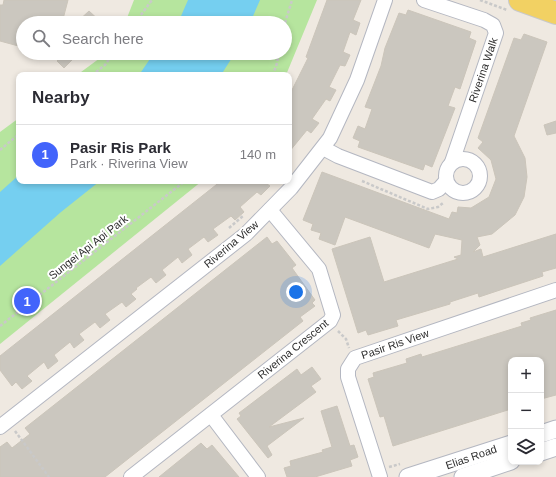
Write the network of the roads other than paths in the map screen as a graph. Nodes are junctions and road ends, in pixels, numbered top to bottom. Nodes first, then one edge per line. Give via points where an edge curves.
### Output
1 (385, 0) edge
2 (424, 0) edge
3 (520, 0) edge
4 (556, 13) edge
5 (323, 148) junction
6 (452, 162) junction
7 (450, 186) junction
8 (270, 210) junction
9 (556, 290) edge
10 (210, 415) junction
11 (4, 424) edge
12 (556, 429) edge
13 (544, 433) edge
14 (508, 445) edge
15 (556, 447) edge
16 (544, 451) edge
17 (508, 463) edge
18 (444, 472) edge
19 (131, 477) edge
20 (258, 477) edge
21 (380, 477) edge
22 (408, 477) edge
23 (463, 477) edge

1 - 5 street, Riverina View via 358,80
2 - 6 street, Riverina Walk via 484,20 493,25 496,33
3 - 4 main road
5 - 7 street via 432,192
5 - 8 street, Riverina View
6 - 7 street, Riverina Walk via 446,171
6 - 7 street via 468,159 478,167 480,173 478,184 467,193
8 - 10 street, Riverina Crescent via 319,269 333,315 330,321
8 - 11 street, Riverina View via 246,234
9 - 21 street, Pasir Ris View via 354,358 348,369 348,377
10 - 19 street, Riverina Crescent
10 - 20 street
12 - 13 street
14 - 18 street, Elias Road
15 - 16 street
17 - 23 street, Elias Road
18 - 22 street, Elias Road

